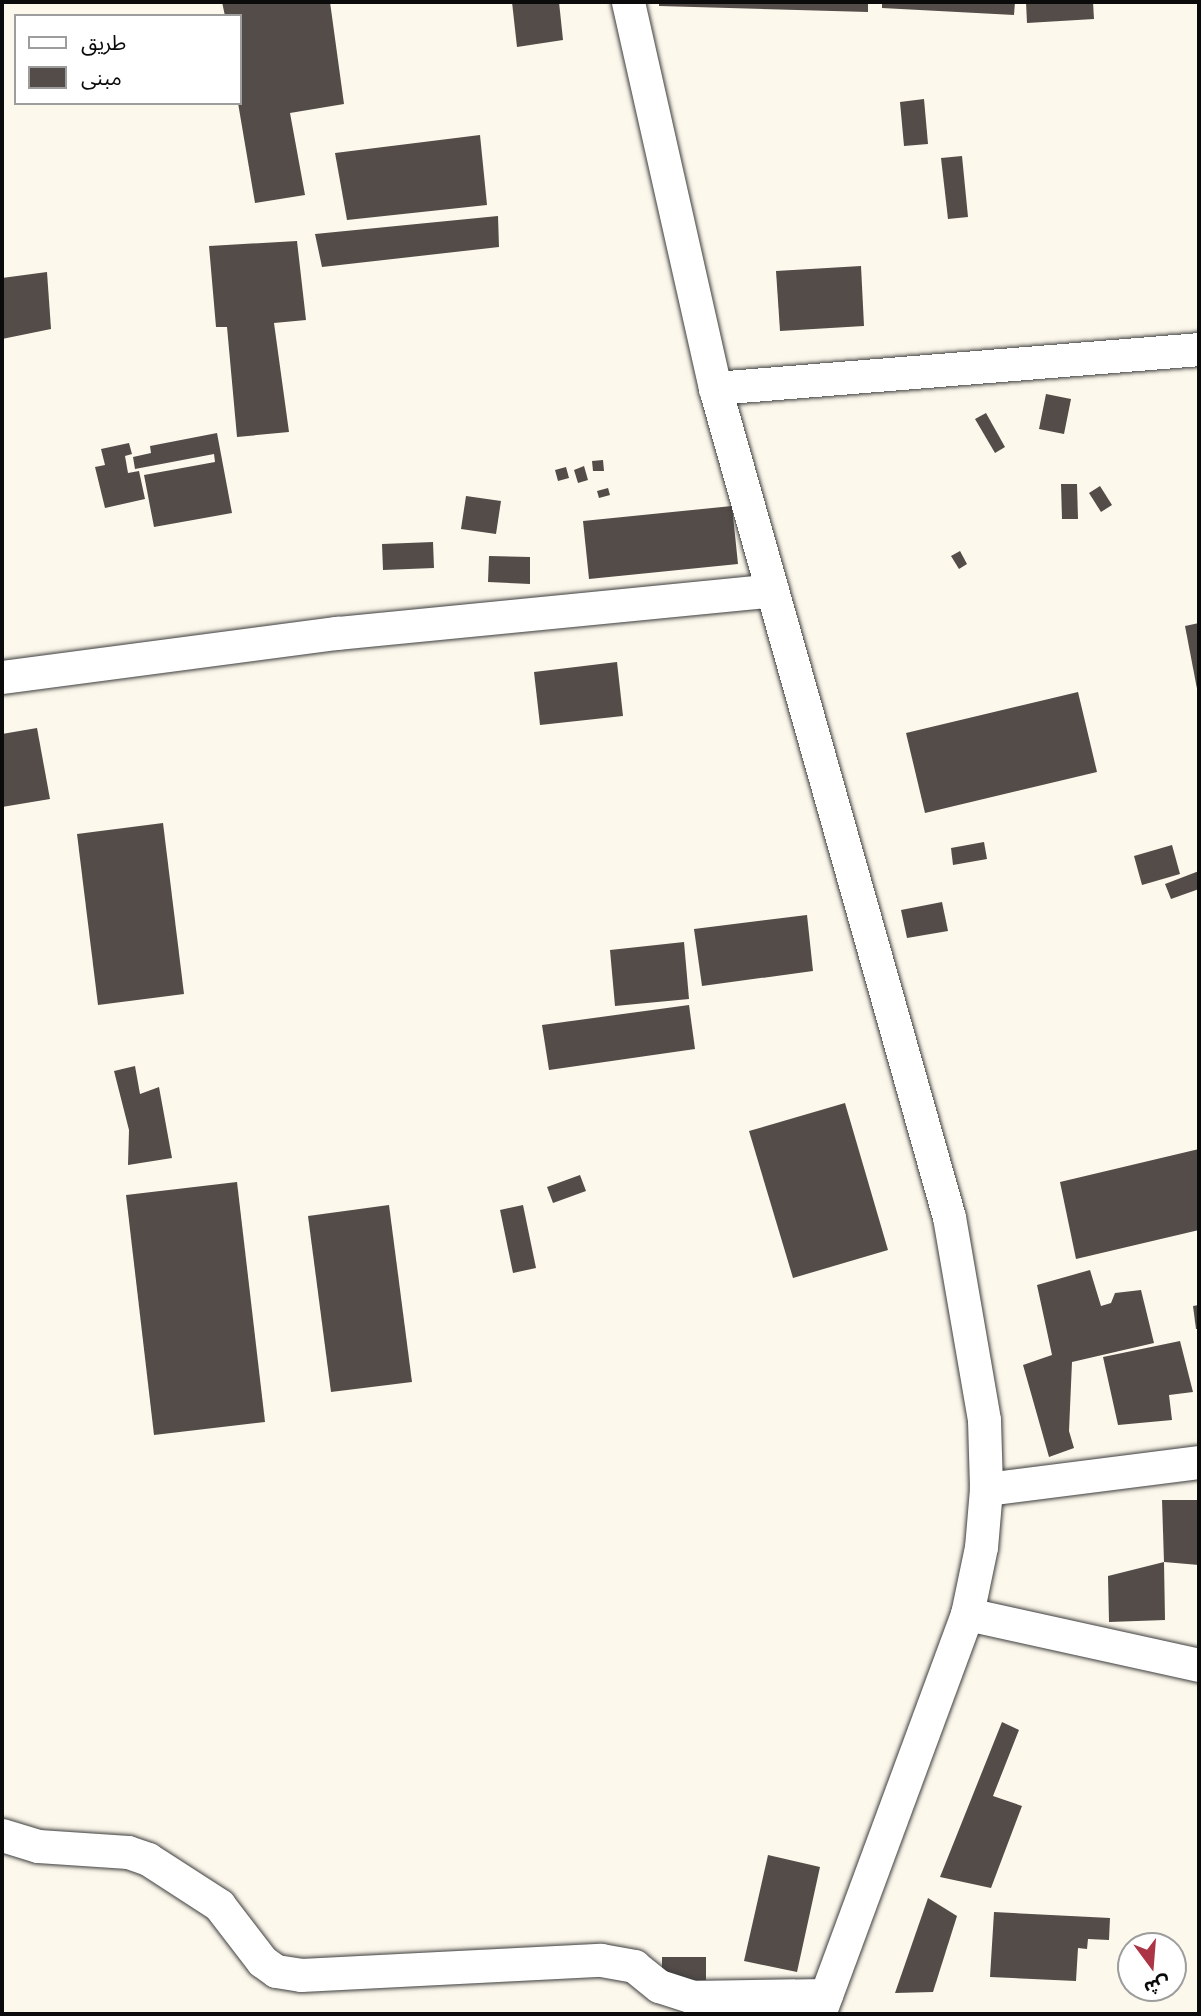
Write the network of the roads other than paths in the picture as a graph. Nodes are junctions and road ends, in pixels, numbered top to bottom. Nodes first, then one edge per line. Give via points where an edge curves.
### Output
1 (628, 2) edge
2 (1199, 349) edge
3 (715, 388) junction
4 (772, 590) junction
5 (2, 677) edge
6 (1199, 1462) edge
7 (986, 1489) junction
8 (967, 1614) junction
9 (1199, 1665) edge
10 (2, 1835) edge
11 (822, 2005) edge

1 - 3 street
2 - 3 street
3 - 4 street
4 - 5 street via 337,634
4 - 7 street via 948,1217 977,1364
6 - 7 street
7 - 8 street via 981,1547
8 - 9 street
8 - 11 street
10 - 11 street via 38,1846 128,1852 148,1859 219,1905 262,1961 276,1971 301,1975 601,1960 634,1966 666,1990 692,1997

